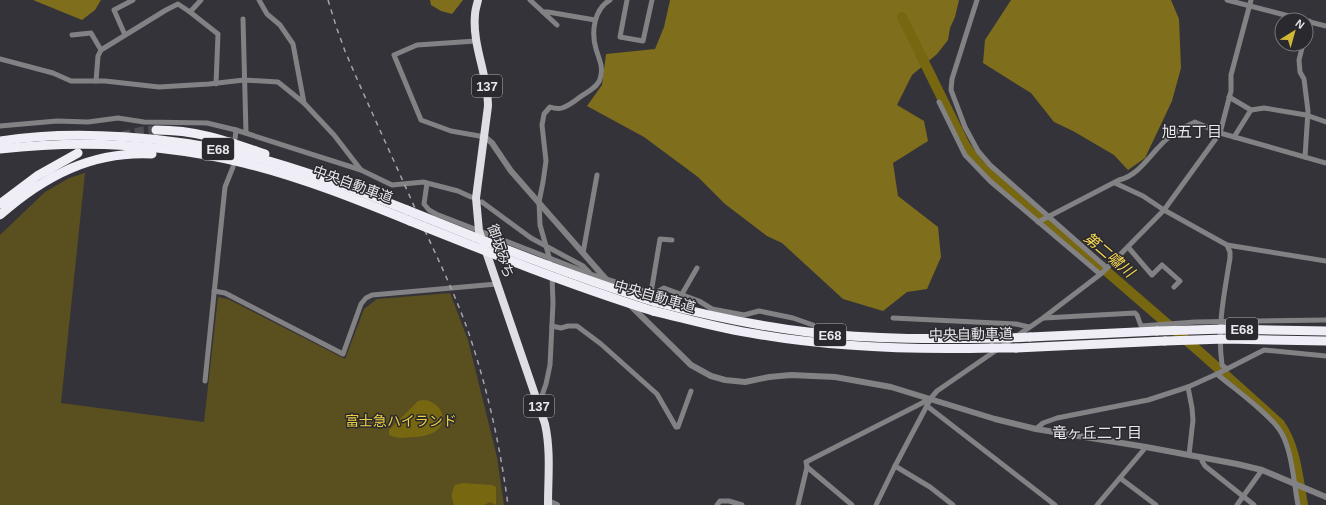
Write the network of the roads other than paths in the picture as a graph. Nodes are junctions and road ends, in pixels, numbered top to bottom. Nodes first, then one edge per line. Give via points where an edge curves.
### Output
1 (133, 0) edge
2 (201, 0) edge
3 (259, 0) edge
4 (478, 0) edge
5 (530, 0) edge
6 (610, 0) edge
7 (627, 0) edge
8 (652, 0) edge
9 (977, 0) edge
10 (1227, 0) edge
11 (122, 3) edge
12 (1250, 3) edge
13 (190, 12) junction
14 (543, 12) junction
15 (1278, 12) edge
16 (243, 19) dead end
17 (595, 20) junction
18 (1314, 23) edge
19 (556, 25) dead end
20 (1326, 26) edge
21 (72, 34) dead end
22 (125, 35) junction
23 (476, 41) junction
24 (101, 50) junction
25 (1301, 52) edge
26 (0, 59) edge
27 (244, 80) junction
28 (96, 81) junction
29 (216, 84) junction
30 (1229, 97) junction
31 (939, 102) dead end
32 (304, 103) junction
33 (1250, 110) junction
34 (1307, 116) junction
35 (1326, 122) edge
36 (0, 126) edge
37 (156, 130) tunnel mouth
38 (236, 130) junction
39 (246, 133) junction
40 (1220, 133) junction
41 (485, 137) junction
42 (1234, 137) junction
43 (235, 138) dead end
44 (0, 141) edge
45 (0, 149) edge
46 (78, 153) dead end
47 (1305, 157) junction
48 (1326, 163) edge
49 (245, 164) junction
50 (233, 167) dead end
51 (361, 170) junction
52 (597, 175) dead end
53 (1115, 183) junction
54 (427, 184) junction
55 (374, 197) junction
56 (471, 197) dead end
57 (482, 202) dead end
58 (538, 202) junction
59 (0, 204) edge
60 (1164, 210) junction
61 (0, 215) edge
62 (1047, 217) junction
63 (1039, 221) junction
64 (479, 231) junction
65 (672, 240) dead end
66 (1227, 245) junction
67 (547, 246) junction
68 (1128, 247) junction
69 (583, 254) junction
70 (550, 258) junction
71 (1326, 261) edge
72 (697, 268) dead end
73 (1107, 268) junction
74 (1101, 273) junction
75 (593, 275) junction
76 (605, 279) junction
77 (497, 284) junction
78 (1174, 287) dead end
79 (214, 291) junction
80 (651, 293) junction
81 (682, 294) junction
82 (654, 306) junction
83 (893, 318) dead end
84 (1043, 318) junction
85 (1326, 320) edge
86 (1220, 322) junction
87 (813, 325) dead end
88 (552, 326) junction
89 (1029, 327) junction
90 (1326, 331) edge
91 (1326, 341) edge
92 (1326, 356) edge
93 (1226, 370) junction
94 (1218, 374) junction
95 (205, 381) dead end
96 (1188, 387) junction
97 (690, 390) dead end
98 (931, 398) junction
99 (539, 405) junction
100 (927, 406) junction
101 (1036, 429) junction
102 (1146, 447) junction
103 (1189, 455) junction
104 (1202, 457) junction
105 (895, 466) junction
106 (807, 467) junction
107 (1262, 470) junction
108 (1120, 478) junction
109 (1296, 484) junction
110 (1243, 497) junction
111 (1326, 497) edge
112 (548, 503) edge
113 (557, 505) edge
114 (717, 505) edge
115 (742, 505) edge
116 (798, 505) edge
117 (852, 505) edge
118 (876, 505) edge
119 (953, 505) edge
120 (1055, 505) edge
121 (1097, 505) edge
122 (1156, 505) edge
123 (1237, 505) edge
124 (1254, 505) edge
125 (1298, 505) edge

1 - 11 street
2 - 13 street
3 - 32 street via 267,14 280,25 293,44
4 - 23 highway, 御坂みち / 137 via 475,15
5 - 14 street
6 - 17 street via 603,4
7 - 8 street via 620,37 643,41
9 - 62 street via 952,79 952,95 978,151
10 - 12 street
11 - 22 street via 114,10
12 - 15 street
12 - 30 street via 1231,75
13 - 22 street via 178,4
13 - 29 street via 218,34
14 - 17 street
14 - 19 street
16 - 27 street
17 - 58 street via 596,48 602,68 600,80 578,99 561,109 550,107 544,114 542,125 546,162
18 - 20 street
21 - 24 street via 91,33
22 - 24 street
23 - 41 highway, 御坂みち / 137 via 488,93
23 - 41 street via 417,45 394,55 421,120 451,131
24 - 28 street via 98,56
25 - 34 street via 1300,72 1304,79
26 - 28 street via 53,73 71,81
27 - 29 street
27 - 32 street via 278,82
27 - 39 street
28 - 29 street via 160,87
30 - 33 street
30 - 40 street
31 - 63 street via 967,158 990,181
32 - 51 street via 334,135
33 - 34 street via 1264,108
33 - 42 street
34 - 35 street
34 - 47 street
36 - 38 street via 118,118 144,122 207,123
37 - 55 highway via 190,132 221,140 326,175
38 - 39 street
38 - 43 street
39 - 51 street
40 - 42 street
40 - 53 street via 1194,122 1184,126 1162,144 1131,176
40 - 60 street
41 - 58 street
41 - 64 highway, 御坂みち / 137 via 476,198
42 - 47 street
44 - 55 highway, 中央自動車道 / E68 via 95,136 190,145 233,152 280,164
45 - 49 highway, 中央自動車道 / E68 via 72,144 108,145 188,153
46 - 59 highway via 37,176
47 - 48 street
49 - 61 highway via 150,154 100,158 55,176
49 - 82 highway, 中央自動車道 / E68, bridge via 340,193 604,296
50 - 79 street via 225,187
51 - 54 street via 392,185 424,182
52 - 69 street
53 - 60 street via 1143,196
53 - 62 street
54 - 56 street via 458,191
54 - 64 street via 424,204 429,210
55 - 82 highway, 中央自動車道 / E68, bridge
57 - 67 street via 531,238
58 - 67 street via 540,225
58 - 69 street
60 - 66 street
60 - 68 street
62 - 63 street
62 - 73 street
63 - 74 street
64 - 70 street
64 - 77 highway, 御坂みち / 137
65 - 80 street via 660,239
66 - 71 street
66 - 86 street via 1230,258
67 - 70 street
67 - 75 street via 583,266
68 - 73 street
68 - 78 street via 1152,275 1162,265 1180,280
69 - 76 street
70 - 75 street
70 - 88 street via 553,285
72 - 81 street
73 - 74 street
74 - 84 street
75 - 76 street
76 - 80 street
76 - 98 street via 681,357 711,376 736,382 791,375 835,376
77 - 79 street via 372,295 361,304 343,354 225,293
77 - 99 highway, 御坂みち / 137
79 - 95 street
80 - 81 street via 664,288
81 - 87 street via 712,309 744,315 759,311
82 - 90 highway, 中央自動車道 / E68, bridge via 808,332 881,338 1008,338 1225,329
82 - 91 highway, 中央自動車道 / E68, bridge via 755,334 876,348 1016,348 1225,339
83 - 89 street via 1016,324
84 - 86 street via 1135,313 1141,326
84 - 89 street
85 - 86 street
86 - 93 street via 1222,365
88 - 97 street via 577,326 601,344 657,394 676,427
88 - 99 street via 550,365
89 - 98 street via 937,390
92 - 93 street via 1264,350
93 - 94 street
94 - 96 street
94 - 109 street via 1272,420 1282,433
96 - 101 street via 1148,400 1057,418 1043,423
96 - 103 street via 1193,420
98 - 100 street
98 - 101 street via 995,419
98 - 106 street via 806,462
99 - 112 highway, 御坂みち / 137 via 548,440
100 - 105 street
100 - 120 street
101 - 102 street
102 - 103 street
102 - 108 street
103 - 104 street
104 - 107 street
104 - 110 street via 1205,466
105 - 118 street
105 - 119 street
106 - 116 street
106 - 117 street
107 - 109 street
107 - 110 street
108 - 121 street
108 - 122 street
109 - 111 street
109 - 125 street
110 - 123 street
110 - 124 street
112 - 113 street
114 - 115 street via 723,501

